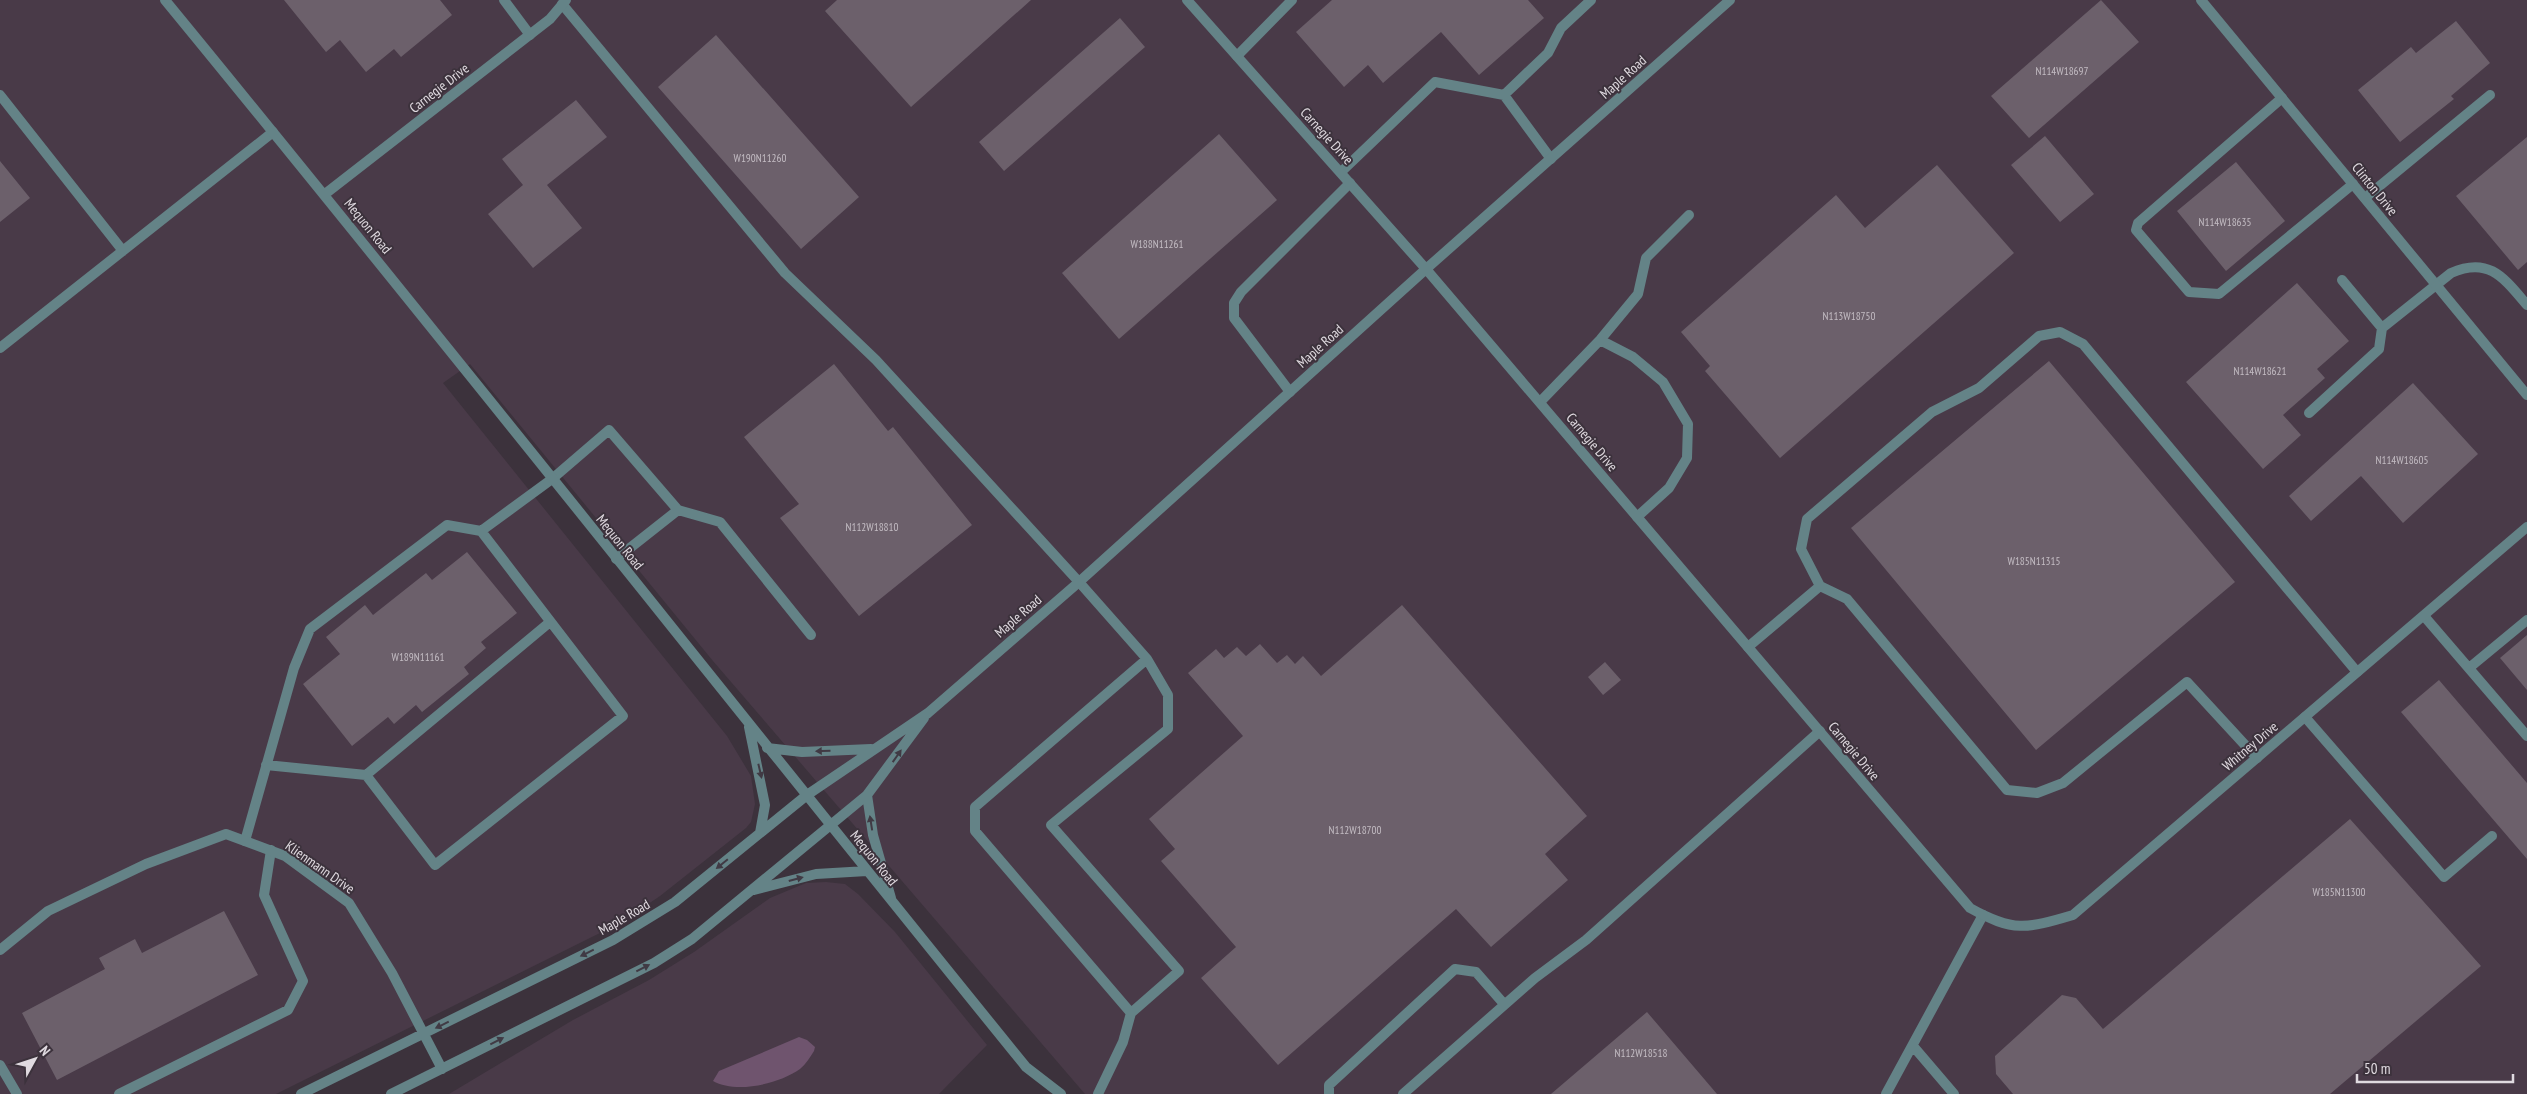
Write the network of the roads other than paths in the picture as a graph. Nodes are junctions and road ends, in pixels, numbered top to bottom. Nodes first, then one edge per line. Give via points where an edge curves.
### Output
1 (165, 0) edge
2 (504, 0) edge
3 (1187, 0) edge
4 (1292, 0) edge
5 (1591, 0) edge
6 (2201, 0) edge
7 (564, 2) edge
8 (1725, 2) edge
9 (530, 35) junction
10 (1237, 56) junction
11 (0, 95) edge
12 (1504, 95) junction
13 (2490, 95) dead end
14 (2282, 98) junction
15 (273, 132) junction
16 (1551, 159) junction
17 (1341, 172) junction
18 (1350, 182) junction
19 (2353, 184) junction
20 (325, 194) junction
21 (2365, 198) junction
22 (1690, 216) dead end
23 (123, 251) junction
24 (1426, 269) junction
25 (2342, 280) dead end
26 (2436, 285) junction
27 (2527, 305) edge
28 (2382, 328) junction
29 (1600, 340) junction
30 (0, 348) edge
31 (1290, 392) junction
32 (2527, 395) edge
33 (1540, 402) junction
34 (2309, 413) dead end
35 (552, 479) junction
36 (678, 510) junction
37 (1637, 517) junction
38 (2527, 527) edge
39 (481, 531) junction
40 (616, 559) junction
41 (1080, 582) junction
42 (1820, 586) junction
43 (2424, 616) junction
44 (2527, 620) edge
45 (550, 622) junction
46 (811, 636) dead end
47 (1748, 647) junction
48 (1147, 659) junction
49 (2469, 668) junction
50 (2357, 672) junction
51 (928, 713) junction
52 (2305, 716) junction
53 (748, 724) junction
54 (1820, 731) junction
55 (2527, 736) edge
56 (767, 748) junction
57 (872, 749) junction
58 (2256, 758) junction
59 (266, 765) junction
60 (366, 775) junction
61 (807, 795) junction
62 (867, 795) junction
63 (830, 826) junction
64 (760, 833) junction
65 (2492, 836) dead end
66 (244, 841) junction
67 (271, 850) junction
68 (867, 871) junction
69 (749, 892) junction
70 (893, 903) junction
71 (1970, 908) joint
72 (1983, 915) junction
73 (0, 950) edge
74 (1504, 1004) junction
75 (1131, 1013) junction
76 (424, 1034) junction
77 (1913, 1046) junction
78 (0, 1065) edge
79 (442, 1069) junction
80 (17, 1094) edge
81 (119, 1094) edge
82 (301, 1094) edge
83 (391, 1094) edge
84 (1061, 1094) edge
85 (1098, 1094) edge
86 (1329, 1094) edge
87 (1403, 1094) edge
88 (1886, 1094) edge
89 (1954, 1094) edge

1 - 15 street, Mequon Road
2 - 9 street
3 - 10 street, Carnegie Drive
4 - 10 street
5 - 12 street via 1561,28 1548,52
6 - 14 street, Clinton Drive
7 - 9 street, Carnegie Drive
7 - 41 street via 785,273 876,360
8 - 16 street, Maple Road
9 - 20 street, Carnegie Drive
10 - 17 street, Carnegie Drive
11 - 23 street
12 - 16 street
12 - 17 street via 1435,82
13 - 21 street
14 - 19 street, Clinton Drive
14 - 19 street via 2138,223 2136,230 2189,292 2219,294
15 - 20 street, Mequon Road
15 - 23 street
16 - 24 street, Maple Road
17 - 18 street, Carnegie Drive
18 - 24 street, Carnegie Drive
18 - 31 street via 1241,292 1234,303 1234,318
19 - 21 street, Clinton Drive
20 - 35 street, Mequon Road
21 - 26 street, Clinton Drive
22 - 29 street via 1646,258 1638,294
23 - 30 street
24 - 31 street, Maple Road
24 - 33 street, Carnegie Drive
25 - 28 street
26 - 27 street via 2463,268 2488,269 2504,278
26 - 28 street
26 - 32 street, Clinton Drive
28 - 34 street via 2379,349
29 - 33 street
29 - 37 street via 1633,357 1664,382 1688,424 1688,458 1669,488
31 - 41 street, Maple Road
33 - 37 street, Carnegie Drive
35 - 36 street via 609,430
35 - 39 street
35 - 40 street, Mequon Road
36 - 40 street
36 - 46 street via 720,522
37 - 47 street, Carnegie Drive
38 - 43 street, Whitney Drive
39 - 45 street
39 - 59 street via 448,525 310,629 294,668
40 - 53 street, Mequon Road
41 - 48 street
41 - 51 street, Maple Road
42 - 47 street
42 - 50 street via 1801,549 1807,519 1932,412 1979,388 2038,336 2060,332 2083,344
42 - 58 street via 1847,600 2007,790 2037,793 2063,782 2187,682
43 - 49 street
43 - 50 street, Whitney Drive
44 - 49 street
45 - 60 street
45 - 60 street via 624,716 435,865
47 - 54 street, Carnegie Drive
48 - 75 street via 1168,695 1168,729 1051,825 1179,971
48 - 75 street via 974,807 976,832
49 - 55 street
50 - 52 street, Whitney Drive
51 - 57 street, Maple Road
62 -> 51 street, Maple Road
52 - 58 street, Whitney Drive
52 - 65 street via 2444,877
53 - 56 street, Mequon Road
53 -> 64 street via 765,804
54 - 71 street, Carnegie Drive
54 - 74 street via 1586,940
57 -> 56 street via 802,752
56 - 61 street, Mequon Road
57 - 61 street, Maple Road
58 - 72 street, Whitney Drive via 2073,915 2032,927 1996,922
59 - 60 street
59 - 66 street
61 - 63 street, Mequon Road
61 - 64 street, Maple Road
62 - 63 street, Maple Road
70 -> 62 street via 873,835
63 - 68 street, Mequon Road
63 - 69 street, Maple Road
64 -> 76 street, Maple Road via 652,918
66 - 67 street, Klienmann Drive
66 - 73 street, Klienmann Drive via 226,834 146,864 48,911
67 - 76 street, Klienmann Drive via 285,856 349,903 392,973
67 - 81 street via 264,895 303,981 288,1010
69 -> 68 street via 816,874
68 - 70 street, Mequon Road
79 -> 69 street, Maple Road via 654,963 692,939
70 - 84 street, Mequon Road via 1026,1067
71 - 72 street, Whitney Drive
72 - 77 street
74 - 86 street via 1476,972 1455,969 1329,1085
74 - 87 street
75 - 85 street via 1123,1042
76 - 79 street, Klienmann Drive
76 - 82 street, Maple Road
77 - 88 street
77 - 89 street
78 - 80 street
79 - 83 street, Maple Road

